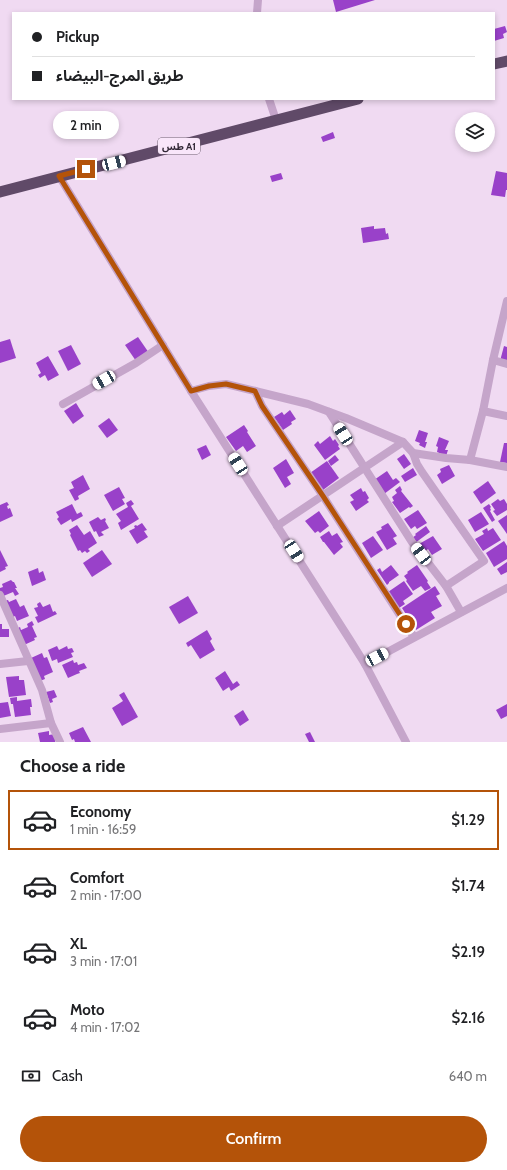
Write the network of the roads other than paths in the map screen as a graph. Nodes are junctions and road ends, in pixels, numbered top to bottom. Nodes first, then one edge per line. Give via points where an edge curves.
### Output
1 (258, 0) edge
2 (257, 12) edge
3 (507, 61) edge
4 (495, 64) edge
5 (269, 100) edge
6 (354, 100) edge
7 (276, 120) junction
8 (59, 176) junction
9 (0, 192) edge
10 (507, 301) edge
11 (505, 315) edge
12 (163, 345) junction
13 (493, 360) junction
14 (507, 364) edge
15 (191, 391) junction
16 (255, 391) junction
17 (63, 404) dead end
18 (483, 411) junction
19 (329, 412) junction
20 (507, 416) edge
21 (403, 442) junction
22 (414, 453) junction
23 (470, 460) junction
24 (505, 466) edge
25 (365, 468) junction
26 (507, 472) edge
27 (323, 496) junction
28 (277, 526) junction
29 (446, 586) junction
30 (507, 588) edge
31 (0, 597) edge
32 (461, 612) junction
33 (414, 637) junction
34 (28, 661) junction
35 (0, 664) edge
36 (365, 664) junction
37 (51, 723) junction
38 (0, 729) edge
39 (60, 742) edge
40 (406, 742) edge

1 - 2 street
3 - 4 highway
5 - 7 street
6 - 7 highway, طس A1
7 - 8 highway, طس A1
8 - 9 highway, طس A1
8 - 12 street
10 - 11 street
11 - 13 street
12 - 15 street
12 - 17 street
13 - 14 street
13 - 18 street
15 - 16 street via 226,384
15 - 28 street
16 - 19 street
16 - 27 street via 262,406
18 - 20 street
18 - 23 street
19 - 21 street
19 - 25 street
21 - 22 street
21 - 25 street
22 - 23 street
22 - 29 street via 422,472 484,561
23 - 24 street
24 - 26 street
25 - 27 street
25 - 29 street via 412,542
27 - 28 street
27 - 33 street
28 - 36 street
29 - 32 street
30 - 32 street
31 - 34 street
32 - 33 street
33 - 36 street
34 - 35 street
34 - 37 street via 42,690
36 - 40 street
37 - 38 street
37 - 39 street

